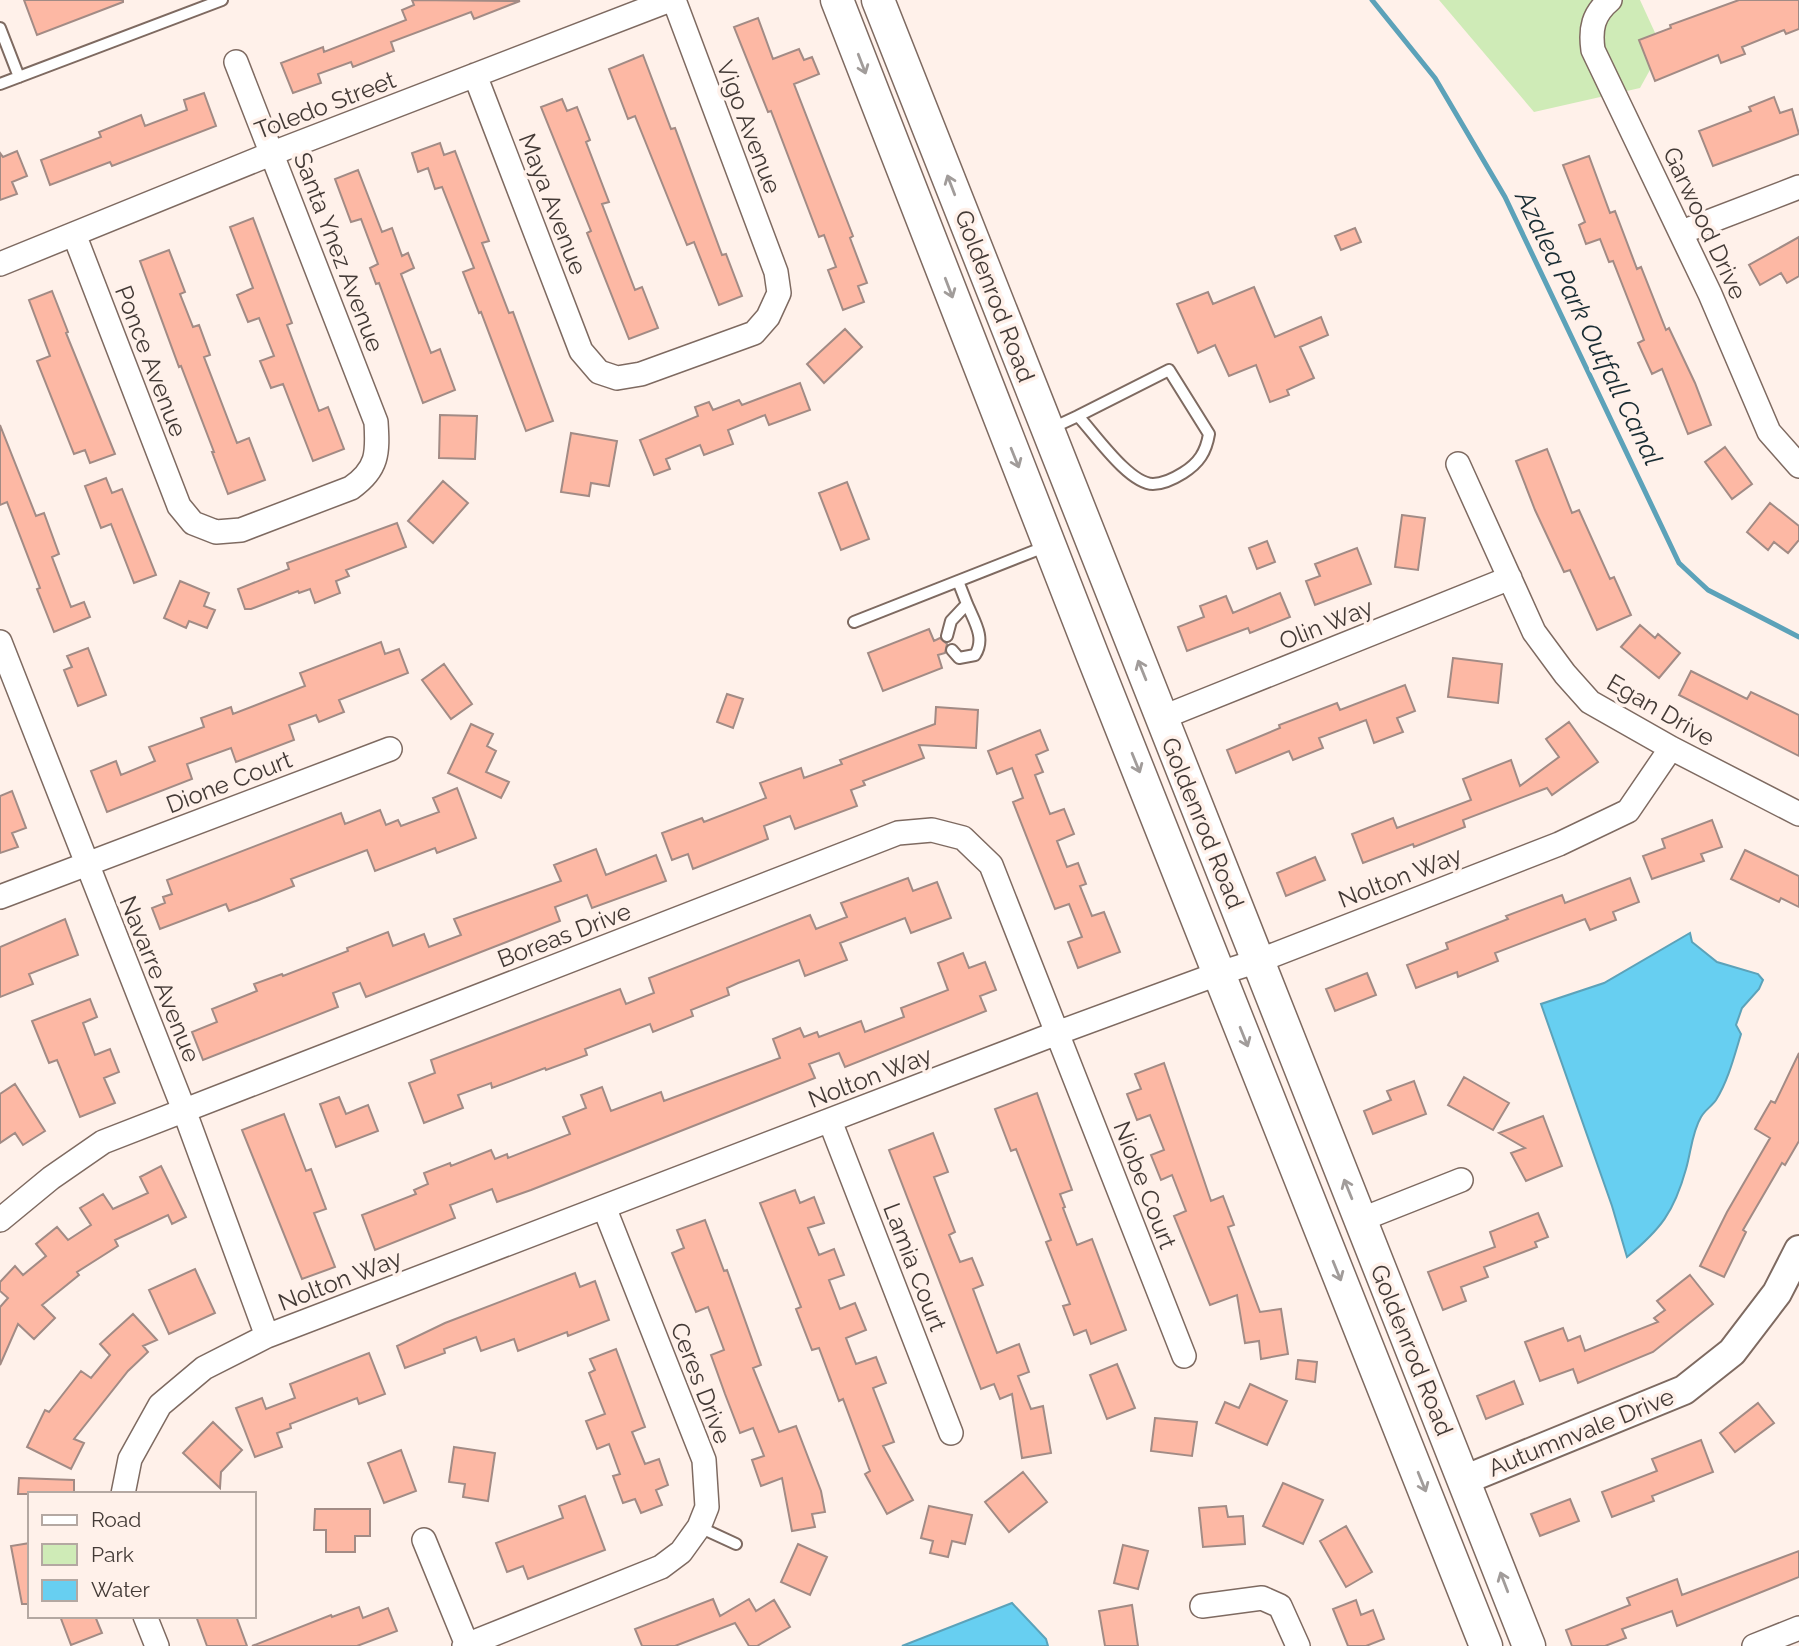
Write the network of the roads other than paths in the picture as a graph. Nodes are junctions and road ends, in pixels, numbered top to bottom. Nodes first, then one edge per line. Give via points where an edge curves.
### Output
1 (222, 0) edge
2 (672, 0) edge
3 (837, 0) edge
4 (878, 0) edge
5 (1610, 0) edge
6 (0, 28) edge
7 (236, 62) dead end
8 (475, 75) junction
9 (19, 77) junction
10 (0, 84) edge
11 (273, 153) junction
12 (1799, 187) edge
13 (1682, 232) junction
14 (74, 234) junction
15 (0, 264) edge
16 (964, 326) junction
17 (581, 351) joint
18 (1078, 415) junction
19 (1047, 430) junction
20 (1458, 464) dead end
21 (1799, 466) edge
22 (178, 506) joint
23 (1050, 545) junction
24 (1510, 578) junction
25 (958, 581) junction
26 (967, 604) junction
27 (854, 622) dead end
28 (947, 636) dead end
29 (0, 642) edge
30 (952, 650) dead end
31 (1161, 718) junction
32 (1671, 748) junction
33 (390, 749) dead end
34 (1799, 814) edge
35 (86, 864) junction
36 (0, 897) edge
37 (1258, 961) junction
38 (1220, 973) junction
39 (1057, 1033) junction
40 (184, 1110) junction
41 (830, 1121) junction
42 (1461, 1180) dead end
43 (604, 1207) junction
44 (0, 1220) edge
45 (1360, 1220) junction
46 (1799, 1250) edge
47 (267, 1336) junction
48 (1184, 1356) dead end
49 (951, 1433) dead end
50 (1464, 1480) junction
51 (124, 1492) edge
52 (699, 1527) junction
53 (424, 1540) dead end
54 (736, 1544) dead end
55 (1202, 1606) dead end
56 (146, 1618) edge
57 (1799, 1628) edge
58 (1486, 1643) edge
59 (157, 1646) edge
60 (465, 1646) edge
61 (1298, 1646) edge
62 (1529, 1646) edge
63 (1754, 1646) edge

1 - 9 lane
2 - 8 street, Toledo Street
2 - 17 street, Vigo Avenue via 776,272 779,293 754,333 640,374 617,378 600,372
3 -> 16 main road, Goldenrod Road
19 -> 4 main road, Goldenrod Road
5 - 13 street, Garwood Drive via 1593,19 1593,50
6 - 9 lane
7 - 11 street, Santa Ynez Avenue
8 - 11 street, Toledo Street
8 - 17 street, Maya Avenue
9 - 10 lane
11 - 14 street, Toledo Street
11 - 22 street, Santa Ynez Avenue via 376,422 377,452 367,476 351,488 241,530 216,532 192,523
12 - 13 street
13 - 21 street, Garwood Drive via 1769,432
14 - 15 street, Toledo Street
14 - 22 street, Ponce Avenue
16 - 19 main road via 986,339 1013,407
16 -> 23 main road, Goldenrod Road
18 - 18 lane via 1169,370 1209,434 1206,451 1193,467 1174,478 1153,484 1140,481
18 - 19 lane
31 -> 19 main road, Goldenrod Road
20 - 24 street, Egan Drive
23 - 25 lane
23 -> 38 main road, Goldenrod Road
24 - 31 street, Olin Way
24 - 32 street, Egan Drive via 1534,632 1590,702
25 - 26 lane
25 - 27 lane
26 - 28 lane via 951,621
26 - 30 lane via 981,637 979,649 975,655 959,659
29 - 35 street, Navarre Avenue
31 - 37 main road, Goldenrod Road
32 - 34 street, Egan Drive
32 - 37 street, Nolton Way via 1628,811 1559,844
33 - 35 street, Dione Court
35 - 36 street, Dione Court
35 - 40 street, Navarre Avenue
37 - 38 street, Nolton Way
45 -> 37 main road, Goldenrod Road
38 - 39 street, Nolton Way
38 -> 58 main road, Goldenrod Road
39 - 40 street, Boreas Drive via 991,865 963,838 932,830 898,833
39 - 41 street, Nolton Way
39 - 48 street, Niobe Court
40 - 44 street, Boreas Drive via 103,1142
40 - 47 street, Navarre Avenue
41 - 43 street, Nolton Way
41 - 49 street, Lamia Court
42 - 45 street
43 - 47 street, Nolton Way
43 - 52 street, Ceres Drive via 704,1460 707,1507
45 - 50 main road, Goldenrod Road
46 - 50 street, Autumnvale Drive via 1777,1293 1732,1352 1684,1390
47 - 51 street, Nolton Way via 204,1368 160,1405 130,1459
62 -> 50 main road, Goldenrod Road
52 - 54 lane
52 - 60 street, Ceres Drive via 681,1552 662,1567
53 - 60 street
55 - 61 street via 1262,1598 1280,1606
56 - 59 street
57 - 63 street

